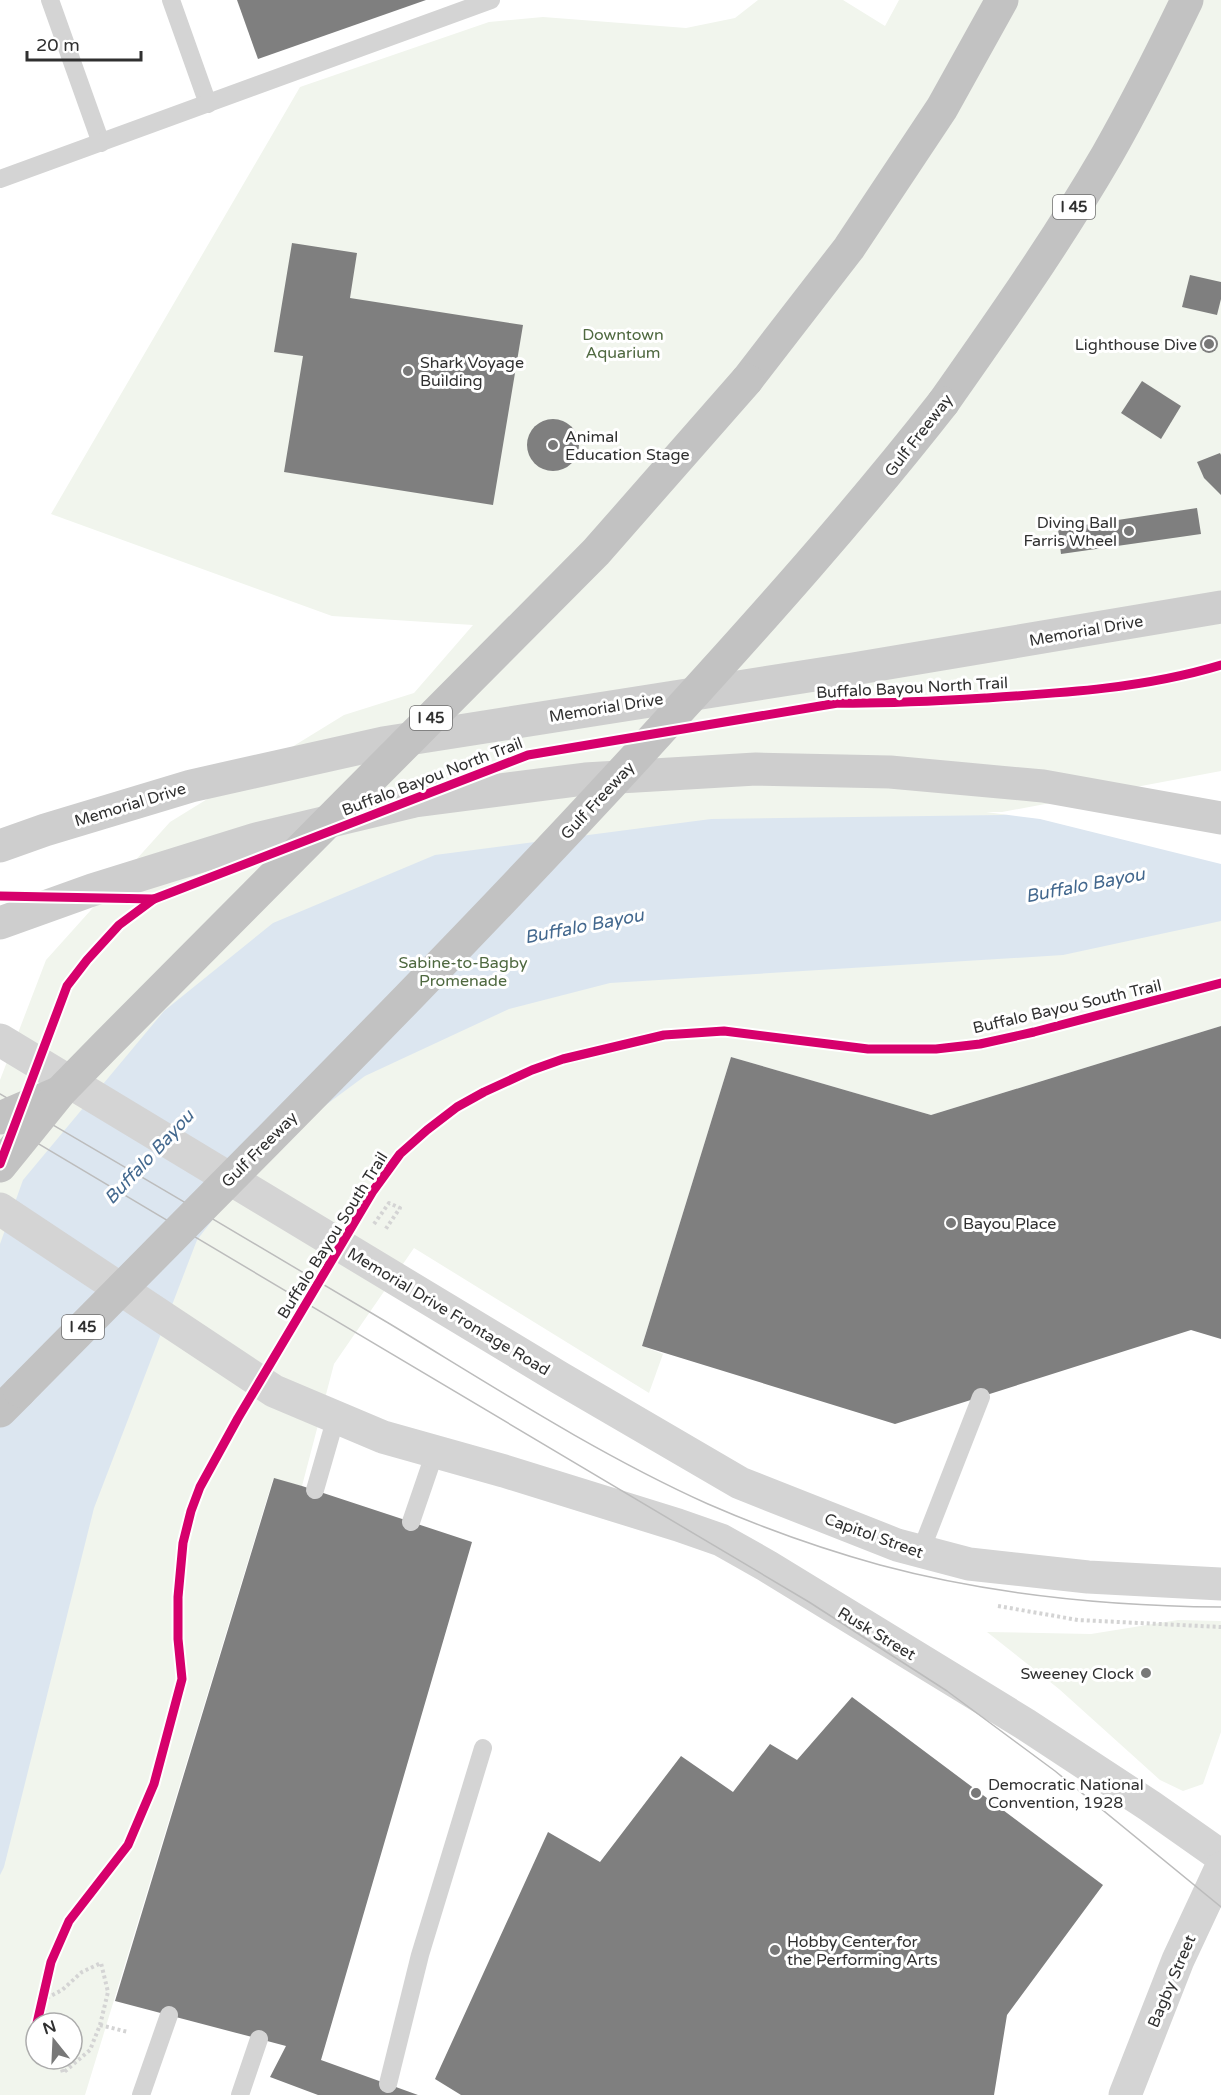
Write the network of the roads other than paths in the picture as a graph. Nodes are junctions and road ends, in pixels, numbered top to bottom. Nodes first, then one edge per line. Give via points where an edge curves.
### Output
1 (50, 0) edge
2 (171, 0) edge
3 (491, 0) edge
4 (1002, 0) edge
5 (1187, 0) edge
6 (208, 104) junction
7 (101, 143) junction
8 (0, 179) edge
9 (1221, 608) edge
10 (1221, 818) edge
11 (0, 846) edge
12 (0, 923) edge
13 (0, 1040) edge
14 (60, 1092) junction
15 (0, 1118) edge
16 (0, 1166) edge
17 (0, 1209) edge
18 (560, 1378) joint
19 (981, 1397) dead end
20 (0, 1411) edge
21 (336, 1418) junction
22 (435, 1452) junction
23 (315, 1490) dead end
24 (411, 1522) dead end
25 (920, 1553) junction
26 (1221, 1584) edge
27 (483, 1748) dead end
28 (1221, 1856) edge
29 (1221, 1868) edge
30 (169, 2015) dead end
31 (259, 2039) dead end
32 (388, 2084) dead end
33 (141, 2095) edge
34 (240, 2095) edge
35 (1125, 2095) edge

1 - 7 lane
2 - 6 lane
3 - 6 lane
4 - 14 highway, I 45, bridge via 942,108 849,248 747,380 596,552
5 - 20 highway, Gulf Freeway / I 45, bridge via 1118,135 1056,236 950,394 886,475 781,599 589,809
6 - 7 lane
7 - 8 lane
9 - 11 main road, Memorial Drive, bridge via 383,743 191,786
10 - 12 main road, bridge via 1044,786 890,772 756,769 585,779 415,801 256,839
13 - 18 street, Memorial Drive Frontage Road, bridge
14 - 15 highway, bridge
14 - 16 highway, I 45, bridge
17 - 21 street via 273,1391
18 - 25 street, Capitol Street via 740,1483
19 - 25 lane
21 - 22 street
21 - 23 lane
22 - 24 lane
22 - 28 street, Rusk Street via 721,1540 1025,1724
25 - 26 street, Capitol Street via 969,1564
27 - 32 lane via 420,1955
29 - 35 street, Bagby Street via 1178,1960
30 - 33 lane
31 - 34 lane

